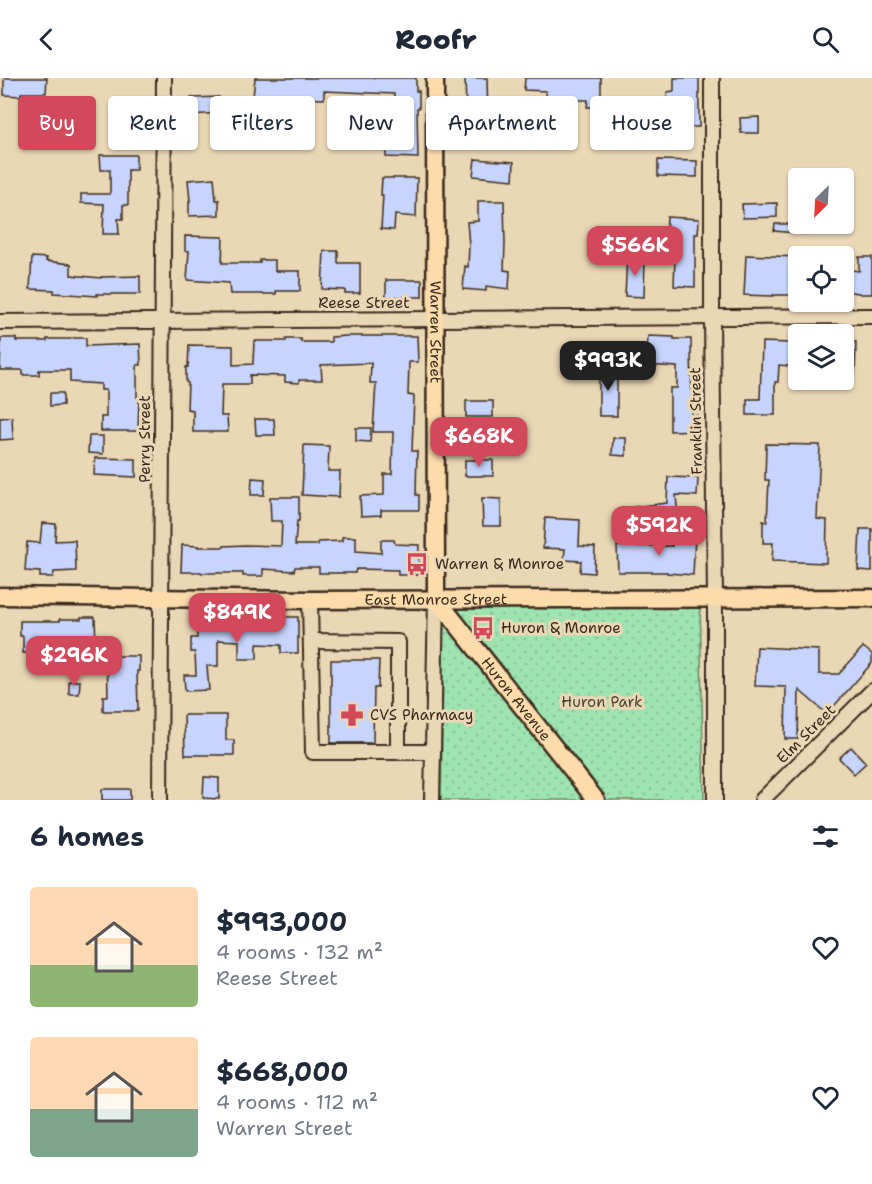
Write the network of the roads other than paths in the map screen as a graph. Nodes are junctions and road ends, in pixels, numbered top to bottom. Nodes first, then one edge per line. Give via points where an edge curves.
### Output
1 (164, 78) edge
2 (435, 78) edge
3 (712, 78) edge
4 (872, 316) edge
5 (712, 317) junction
6 (435, 319) junction
7 (163, 321) junction
8 (0, 322) edge
9 (0, 597) edge
10 (161, 597) junction
11 (436, 598) junction
12 (715, 598) junction
13 (872, 598) edge
14 (310, 600) junction
15 (311, 641) junction
16 (872, 691) edge
17 (398, 752) junction
18 (432, 752) junction
19 (160, 800) edge
20 (432, 800) edge
21 (596, 800) edge
22 (714, 800) edge
23 (762, 800) edge

1 - 7 street, Perry Street
2 - 6 main road, Warren Street
3 - 5 street, Franklin Street
4 - 5 street, Reese Street
5 - 6 street, Reese Street
5 - 12 street, Franklin Street
6 - 7 street, Reese Street
6 - 11 main road, Warren Street
7 - 8 street, Reese Street
7 - 10 street, Perry Street
9 - 10 main road, East Monroe Street
10 - 14 main road, East Monroe Street
10 - 19 street, Perry Street
11 - 12 main road, East Monroe Street
11 - 14 main road, East Monroe Street
11 - 18 street, Warren Street
11 - 21 main road, Huron Avenue
12 - 13 main road, East Monroe Street
12 - 22 street, Franklin Street
14 - 15 street
15 - 17 street via 313,752
15 - 17 street via 398,642
16 - 23 street, Elm Street
17 - 18 street
18 - 20 street, Warren Street

